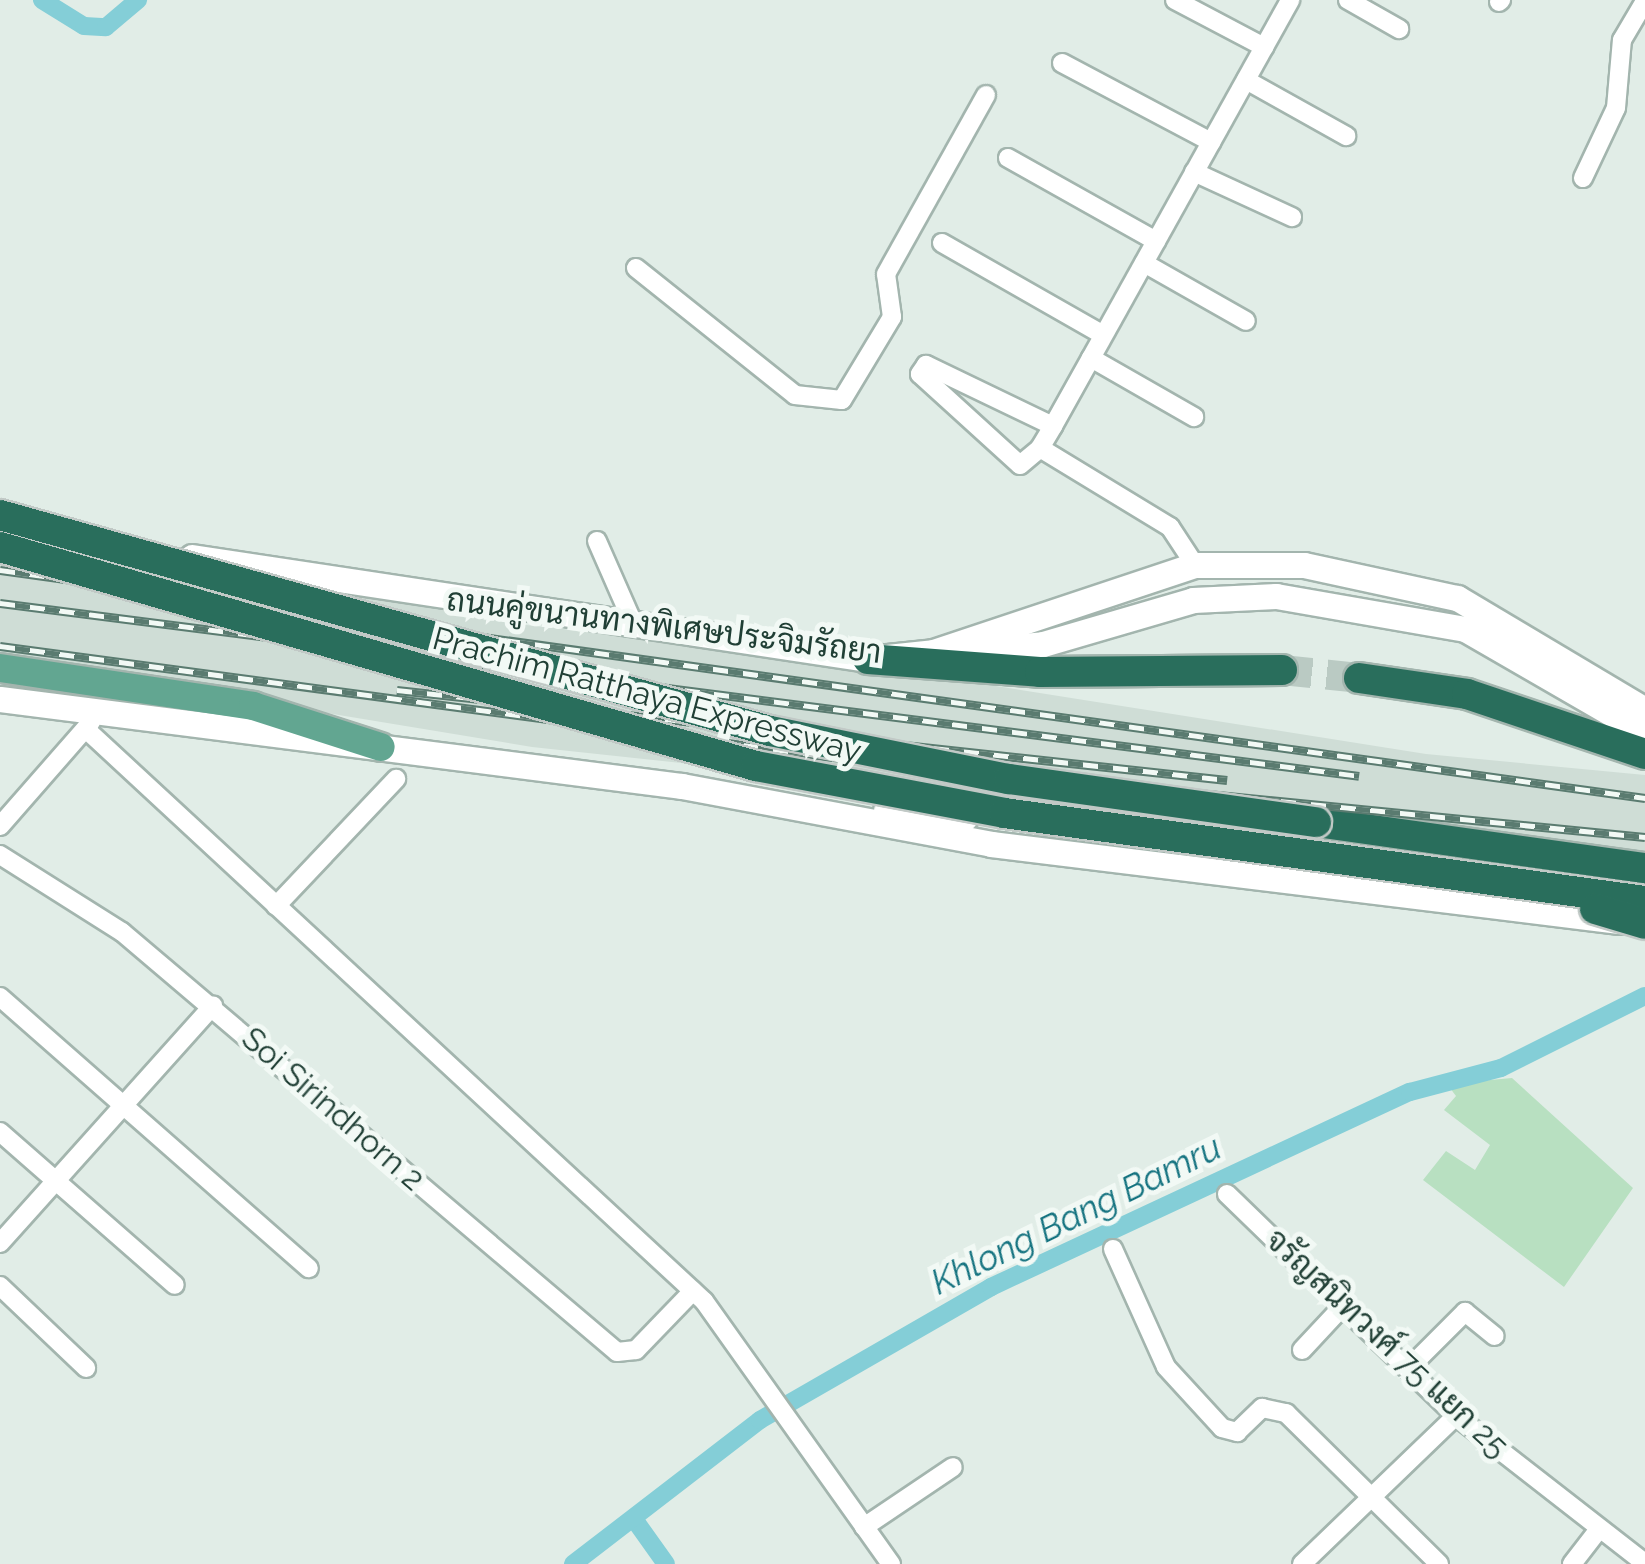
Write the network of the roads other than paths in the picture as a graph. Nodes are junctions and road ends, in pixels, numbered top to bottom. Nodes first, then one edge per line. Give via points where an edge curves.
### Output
1 (1174, 0) edge
2 (1290, 0) edge
3 (1348, 0) edge
4 (1645, 1) edge
5 (1398, 28) dead end
6 (1264, 47) junction
7 (1062, 62) dead end
8 (1246, 80) junction
9 (986, 95) dead end
10 (1346, 136) dead end
11 (1211, 142) junction
12 (1008, 158) dead end
13 (1194, 172) junction
14 (1583, 178) dead end
15 (1292, 217) dead end
16 (1156, 241) junction
17 (942, 243) dead end
18 (1144, 263) junction
19 (636, 268) dead end
20 (1246, 321) dead end
21 (1103, 335) junction
22 (1091, 358) junction
23 (1194, 417) dead end
24 (1053, 426) junction
25 (1040, 448) junction
26 (0, 515) edge
27 (0, 522) edge
28 (597, 541) dead end
29 (0, 547) edge
30 (1195, 565) junction
31 (633, 623) junction
32 (933, 652) junction
33 (868, 659) junction
34 (12, 670) edge
35 (1282, 670) tunnel mouth
36 (1359, 678) tunnel mouth
37 (0, 699) edge
38 (1645, 710) edge
39 (91, 722) junction
40 (1645, 733) edge
41 (381, 747) junction
42 (1645, 754) edge
43 (396, 779) dead end
44 (788, 804) junction
45 (0, 826) edge
46 (0, 855) edge
47 (1645, 868) edge
48 (1560, 898) junction
49 (1645, 899) edge
50 (276, 906) junction
51 (1645, 922) edge
52 (0, 996) edge
53 (212, 1006) junction
54 (124, 1106) junction
55 (0, 1132) edge
56 (56, 1182) junction
57 (1226, 1194) dead end
58 (0, 1242) edge
59 (1113, 1249) dead end
60 (310, 1268) dead end
61 (174, 1285) dead end
62 (693, 1291) junction
63 (2, 1293) edge
64 (1344, 1304) junction
65 (1495, 1336) dead end
66 (1302, 1350) dead end
67 (1410, 1367) junction
68 (86, 1368) dead end
69 (1456, 1416) junction
70 (953, 1467) dead end
71 (1370, 1500) junction
72 (864, 1527) junction
73 (1599, 1528) junction
74 (1645, 1563) edge
75 (891, 1564) edge
76 (1302, 1564) edge
77 (1439, 1564) edge
78 (1572, 1564) edge

1 - 6 street
2 - 6 street
3 - 5 street
4 - 14 street via 1622,40 1616,108
6 - 8 street
7 - 11 street
8 - 10 street
8 - 11 street
9 - 19 street via 886,274 892,318 842,400 795,395
11 - 13 street
12 - 16 street
13 - 15 street
13 - 16 street
16 - 18 street
17 - 21 street
18 - 20 street
18 - 21 street
21 - 22 street
22 - 23 street
22 - 24 street
24 - 25 street
24 - 25 street via 926,365 920,374 1020,466
25 - 30 street via 1170,527
26 - 47 highway, Prachim Ratthaya Expressway, bridge via 508,662 872,754
27 - 31 main road, ถนนคู่ขนานทางพิเศษประจิมรัถยา
28 - 31 street
29 - 49 highway, Prachim Ratthaya Expressway, bridge via 756,766 1004,813
30 - 32 main road, ถนนคู่ขนานทางพิเศษประจิมรัถยา
30 - 38 main road, ถนนคู่ขนานทางพิเศษประจิมรัถยา via 1304,565 1457,598
31 - 33 main road, ถนนคู่ขนานทางพิเศษประจิมรัถยา
32 - 33 main road, ถนนคู่ขนานทางพิเศษประจิมรัถยา
32 - 40 main road via 1043,644 1193,600 1276,596 1465,629
33 - 35 highway via 1040,672
34 - 41 main road via 253,706
36 - 42 highway via 1467,694
37 - 39 main road
39 - 41 main road
39 - 45 street
39 - 50 street
41 - 44 main road
43 - 50 street
44 - 48 main road via 1130,840
44 - 51 main road via 991,844
46 - 53 street via 101,916
48 - 49 main road, bridge
48 - 51 highway, bridge
50 - 62 street
52 - 54 street
53 - 54 street, Soi Sirindhorn 2
53 - 62 street, Soi Sirindhorn 2 via 616,1352 636,1350
54 - 56 street, Soi Sirindhorn 2
54 - 60 street
55 - 56 street
56 - 58 street, Soi Sirindhorn 2
56 - 61 street
57 - 64 street, จรัญสนิทวงศ์ 75 แยก 25
59 - 71 street via 1166,1367 1222,1428 1236,1432 1262,1408 1286,1412
62 - 72 street via 733,1334 769,1398
63 - 68 street
64 - 66 street
64 - 67 street, จรัญสนิทวงศ์ 75 แยก 25
65 - 67 street via 1465,1312
67 - 69 street, จรัญสนิทวงศ์ 75 แยก 25
69 - 71 street
69 - 73 street, จรัญสนิทวงศ์ 75 แยก 25
70 - 72 street
71 - 76 street
71 - 77 street
72 - 75 street
73 - 74 street, จรัญสนิทวงศ์ 75 แยก 25
73 - 78 street

